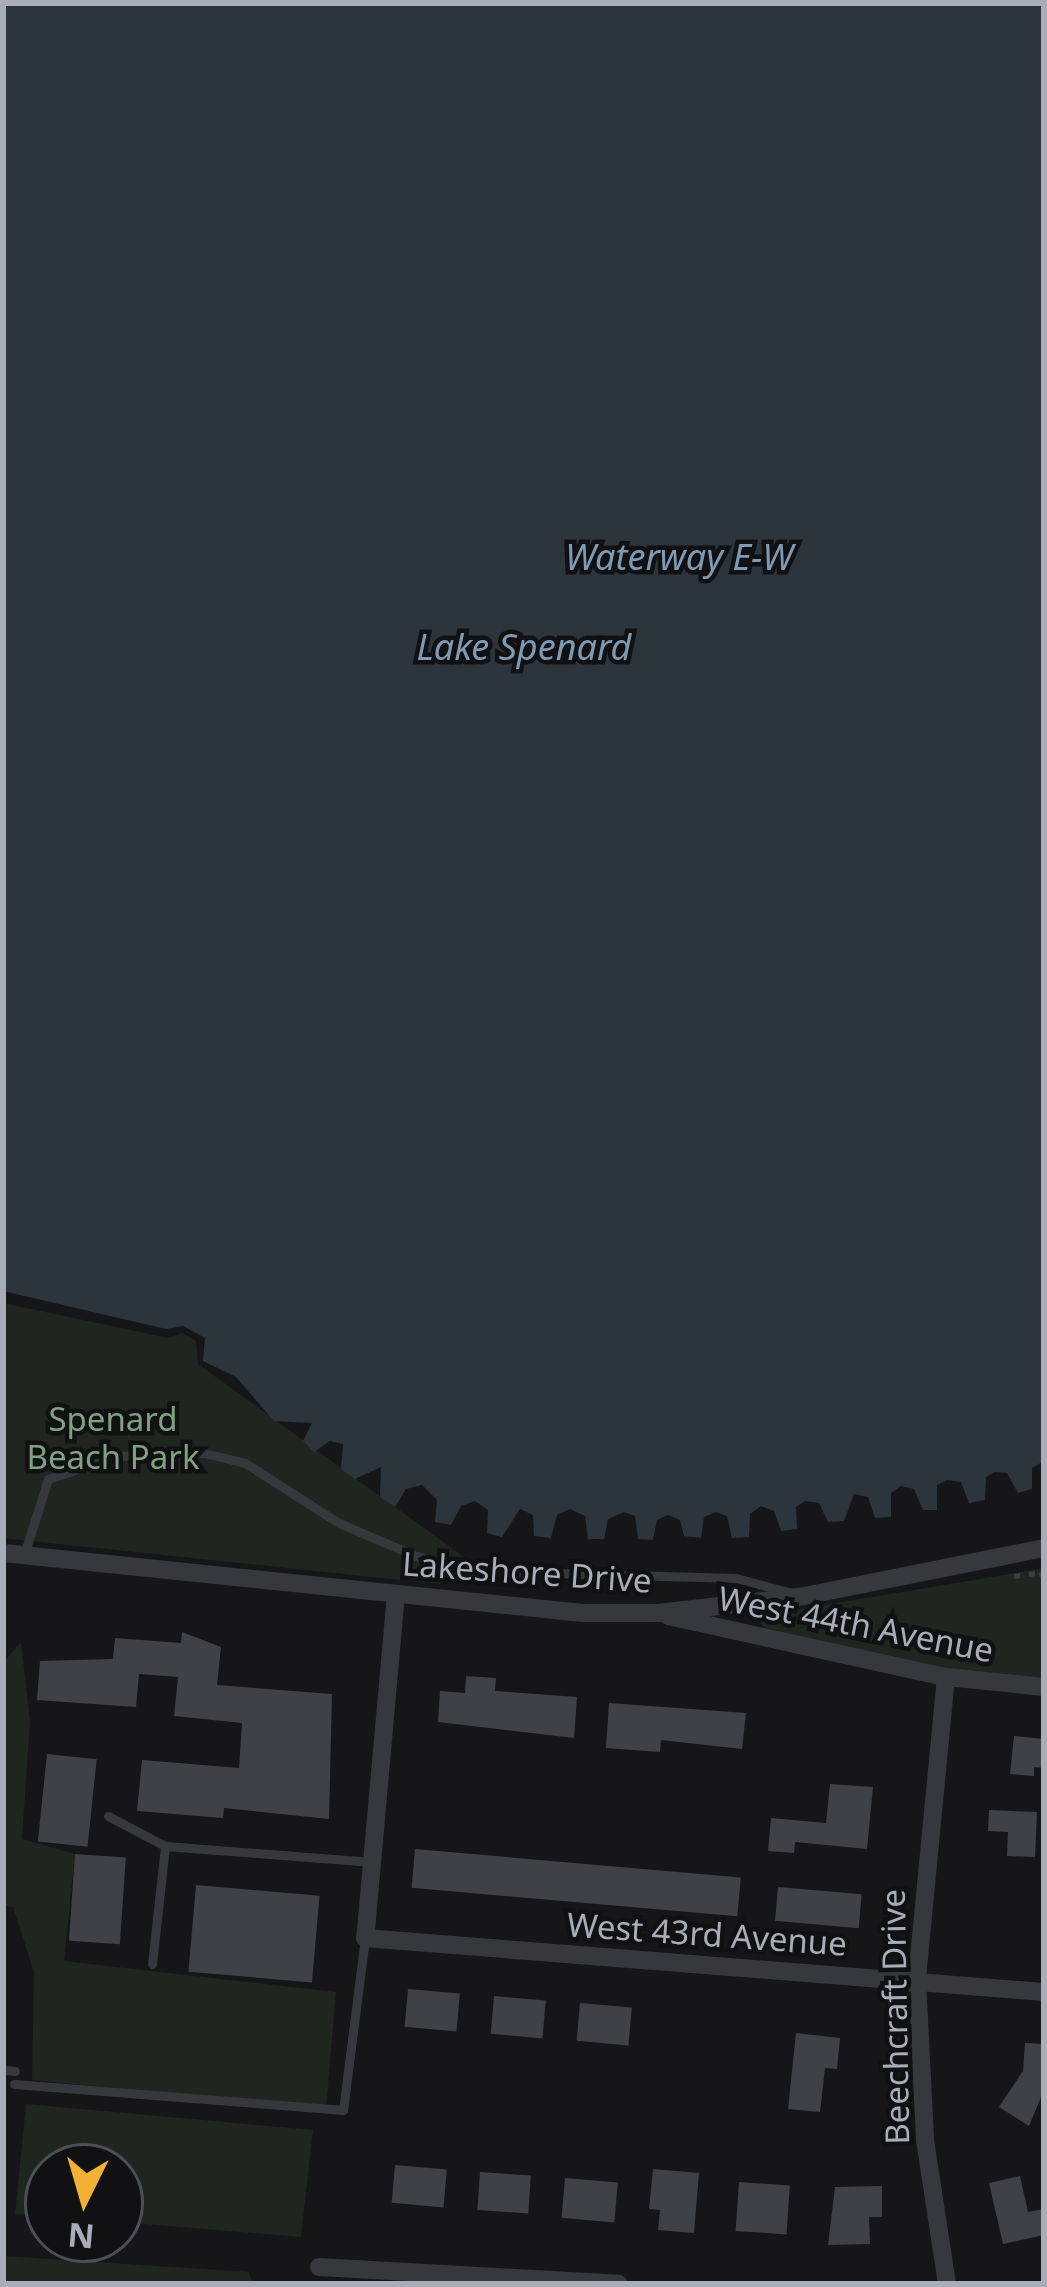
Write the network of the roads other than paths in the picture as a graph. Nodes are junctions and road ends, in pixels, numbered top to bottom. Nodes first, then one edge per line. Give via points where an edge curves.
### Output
1 (1044, 1548) edge
2 (3, 1553) edge
3 (24, 1555) junction
4 (396, 1594) junction
5 (805, 1596) junction
6 (658, 1613) junction
7 (946, 1678) junction
8 (1044, 1687) edge
9 (108, 1816) dead end
10 (165, 1846) junction
11 (372, 1862) junction
12 (365, 1938) junction
13 (152, 1964) dead end
14 (917, 1980) junction
15 (1044, 1992) edge
16 (14, 2084) dead end
17 (319, 2267) dead end
18 (619, 2284) edge
19 (947, 2284) edge

1 - 5 street, Lakeshore Drive
2 - 3 street, Lakeshore Drive
3 - 4 street, Lakeshore Drive
3 - 5 lane via 48,1479 118,1456 204,1453 245,1463 339,1523 416,1556 481,1570 736,1578
4 - 6 street, Lakeshore Drive
4 - 11 street
5 - 6 street, Lakeshore Drive
6 - 7 street, West 44th Avenue
7 - 8 street, West 44th Avenue
7 - 14 street, Beechcraft Drive
9 - 10 lane
10 - 11 lane
10 - 13 lane
11 - 12 street
12 - 14 street, West 43rd Avenue
12 - 16 lane via 343,2110
14 - 15 street, West 43rd Avenue
14 - 19 street, Beechcraft Drive via 925,2140
17 - 18 street

